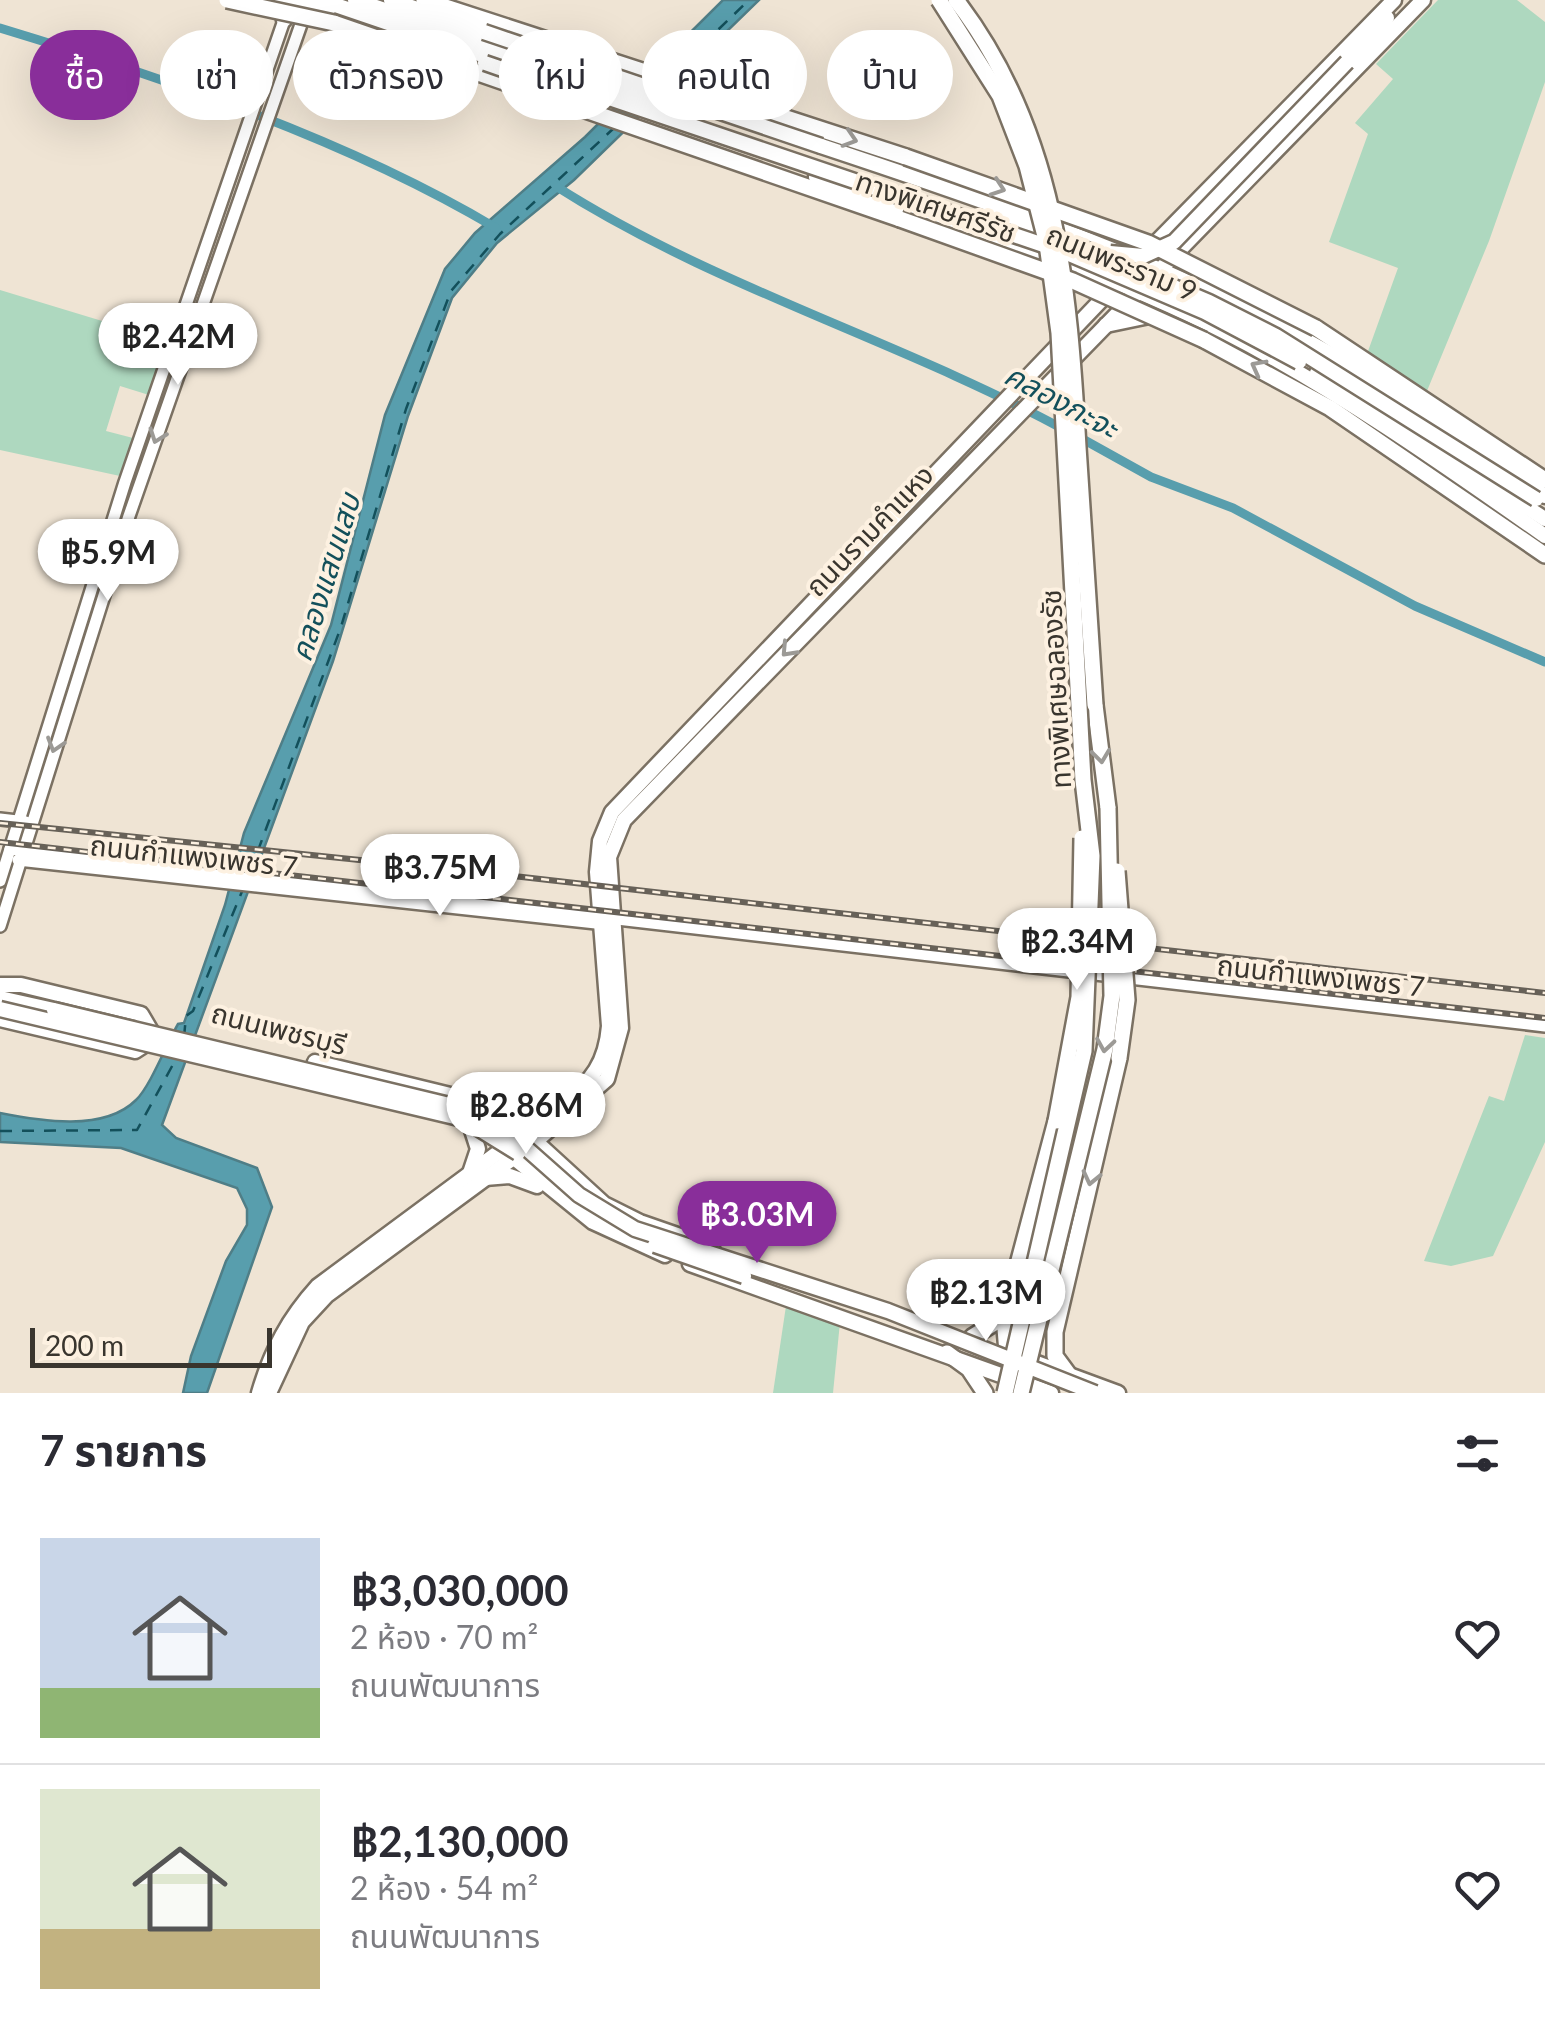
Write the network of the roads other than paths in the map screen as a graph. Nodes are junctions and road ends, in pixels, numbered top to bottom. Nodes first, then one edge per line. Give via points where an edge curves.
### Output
1 (227, 0) edge
2 (266, 0) edge
3 (281, 0) edge
4 (290, 0) edge
5 (355, 0) edge
6 (391, 0) edge
7 (424, 0) edge
8 (938, 0) edge
9 (956, 0) edge
10 (1398, 0) edge
11 (1423, 0) edge
12 (310, 1) edge
13 (439, 16) junction
14 (284, 20) junction
15 (334, 23) junction
16 (391, 30) edge
17 (479, 61) edge
18 (479, 67) edge
19 (220, 206) junction
20 (235, 212) junction
21 (1174, 220) junction
22 (1192, 239) junction
23 (1080, 241) junction
24 (1140, 260) junction
25 (1163, 270) junction
26 (1086, 273) junction
27 (1116, 284) junction
28 (1138, 293) junction
29 (1217, 295) junction
30 (1090, 313) junction
31 (1198, 319) junction
32 (1106, 325) junction
33 (1311, 343) junction
34 (1302, 374) junction
35 (1040, 379) junction
36 (1545, 480) edge
37 (1539, 502) edge
38 (915, 510) junction
39 (1545, 519) edge
40 (1545, 536) edge
41 (1545, 554) edge
42 (666, 755) junction
43 (678, 767) junction
44 (1083, 780) junction
45 (1108, 808) junction
46 (0, 819) edge
47 (24, 828) junction
48 (0, 832) edge
49 (16, 855) junction
50 (0, 881) edge
51 (605, 921) junction
52 (0, 926) edge
53 (0, 986) edge
54 (0, 998) edge
55 (55, 1006) junction
56 (0, 1010) edge
57 (0, 1018) edge
58 (1545, 1026) edge
59 (198, 1048) dead end
60 (369, 1076) junction
61 (344, 1084) junction
62 (480, 1102) junction
63 (380, 1104) junction
64 (569, 1107) junction
65 (446, 1108) junction
66 (471, 1127) junction
67 (530, 1136) junction
68 (508, 1153) junction
69 (555, 1164) junction
70 (470, 1173) junction
71 (485, 1178) junction
72 (555, 1195) junction
73 (628, 1216) junction
74 (618, 1236) junction
75 (1004, 1317) junction
76 (1055, 1332) junction
77 (972, 1337) junction
78 (940, 1350) junction
79 (279, 1352) junction
80 (1007, 1352) junction
81 (1031, 1360) junction
82 (1069, 1375) junction
83 (1009, 1387) edge
84 (256, 1393) edge
85 (269, 1393) edge
86 (277, 1393) edge
87 (1051, 1393) edge
88 (1095, 1393) edge
89 (1118, 1393) edge

1 - 15 highway, bridge
2 - 15 highway, ทางพิเศษศรีรัช, bridge
3 - 14 main road
4 - 14 street
5 - 23 main road, ถนนพระราม 9, bridge
6 - 13 main road, ถนนพระราม 9
7 -> 36 highway, ทางพิเศษศรีรัช, bridge via 1148,243 1344,345
8 - 44 highway, ทางพิเศษฉลองรัช, bridge via 1000,96 1047,244 1059,334
9 -> 45 highway, ทางพิเศษฉลองรัช, bridge via 1015,93 1061,248
10 - 21 main road, ถนนรามคำแหง
10 - 23 main road, bridge via 1174,242 1143,256
11 - 22 main road, ถนนรามคำแหง
12 - 16 main road, ถนนพระราม 9
12 - 20 street
12 - 37 main road, ถนนพระราม 9, bridge via 1067,253 1271,346
13 - 18 main road via 477,20 603,63 610,69 609,92 587,104
13 - 23 main road, ถนนพระราม 9, bridge
14 - 19 street
41 -> 15 highway, ทางพิเศษศรีรัช, bridge via 1317,400 1116,298
17 - 26 main road, ถนนพระราม 9, bridge
19 - 20 street
19 - 47 street via 125,482
20 -> 47 street
21 - 23 main road via 1152,235
21 - 24 main road, ถนนรามคำแหง
22 - 25 main road, ถนนรามคำแหง
22 - 29 main road via 1197,270
23 - 24 main road, ถนนพระราม 9
23 - 37 main road, ถนนพระราม 9, bridge via 1276,336
24 - 25 main road, ถนนพระราม 9
24 - 27 main road, ถนนรามคำแหง
25 - 28 main road, ถนนรามคำแหง
25 - 29 main road, ถนนพระราม 9
26 - 27 main road, ถนนพระราม 9
26 - 30 main road via 1094,295
27 - 28 main road, ถนนพระราม 9
27 - 30 main road, ถนนรามคำแหง
28 - 31 main road, ถนนพระราม 9
28 - 32 main road, ถนนรามคำแหง
29 - 33 main road, ถนนพระราม 9
30 - 35 main road, ถนนรามคำแหง
31 - 32 main road via 1152,315
31 - 34 main road, ถนนพระราม 9
32 - 35 main road, ถนนรามคำแหง
33 - 34 main road via 1298,356
33 - 37 main road, ถนนพระราม 9 via 1400,396
34 - 40 main road, ถนนพระราม 9
35 - 38 main road, ถนนรามคำแหง
37 - 39 main road, ถนนพระราม 9
38 - 42 main road, ถนนรามคำแหง
38 -> 43 main road, ถนนรามคำแหง
42 - 43 main road
42 - 51 main road, ถนนรามคำแหง via 605,825 597,853
43 - 51 main road, ถนนรามคำแหง via 615,834
44 - 75 highway, bridge via 1079,997 1056,1122
44 - 83 highway, ทางพิเศษฉลองรัช, bridge via 1092,889 1084,1052
45 -> 76 highway, bridge via 1128,1000
45 -> 83 highway, ทางพิเศษฉลองรัช, bridge via 1112,996 1106,1049
46 - 47 street
47 - 48 street
47 - 49 street
49 - 50 street
49 - 51 street, ถนนกำแพงเพชร 7
49 - 52 street
51 - 58 street, ถนนกำแพงเพชร 7
51 - 64 main road, ถนนรามคำแหง via 619,1048 607,1080
53 - 55 main road, ถนนเพชรบุรี
53 - 57 main road via 22,985 141,1014 151,1031 149,1042 135,1051
54 - 55 main road, ถนนเพชรบุรี
55 - 60 main road, ถนนเพชรบุรี
55 - 65 main road, ถนนเพชรบุรี, bridge
56 - 65 main road, ถนนเพชรบุรี, bridge
57 - 63 main road, ถนนเพชรบุรี, bridge
59 - 61 main road
60 - 61 main road
60 - 62 main road, ถนนเพชรบุรี
61 - 63 main road
62 - 64 main road via 527,1110
62 - 67 main road, ถนนเพชรบุรี
63 - 66 main road, ถนนเพชรบุรี
64 - 67 main road, ถนนรามคำแหง
64 - 69 main road via 554,1134
65 - 78 main road, bridge via 492,1133 632,1238
65 - 88 main road, bridge via 496,1124 579,1194 635,1229 888,1311
66 - 68 main road, ถนนเพชรบุรี
66 - 70 main road via 478,1148
67 - 68 main road, ถนนรามคำแหง
67 - 69 main road, ถนนเพชรบุรี
68 - 70 main road
68 - 71 main road
68 - 72 main road, ถนนเพชรบุรี
69 - 73 main road, ถนนเพชรบุรี
70 - 79 main road via 318,1286 292,1315
71 - 72 main road via 520,1178
71 - 79 main road via 326,1295
72 - 74 main road
73 - 74 main road
73 - 77 main road, ถนนเพชรบุรี
74 - 78 main road
75 - 77 highway
75 - 80 highway
76 - 81 highway
76 - 82 highway via 1055,1356
77 - 80 main road, ถนนเพชรบุรี
78 - 83 main road
78 - 83 highway
79 - 84 main road
79 - 85 main road
79 - 86 main road
80 - 81 main road, ถนนเพชรบุรี
80 - 83 main road
81 - 82 main road, ถนนเพชรบุรี
81 - 83 main road
82 - 89 main road, ถนนเพชรบุรี
83 - 87 main road

